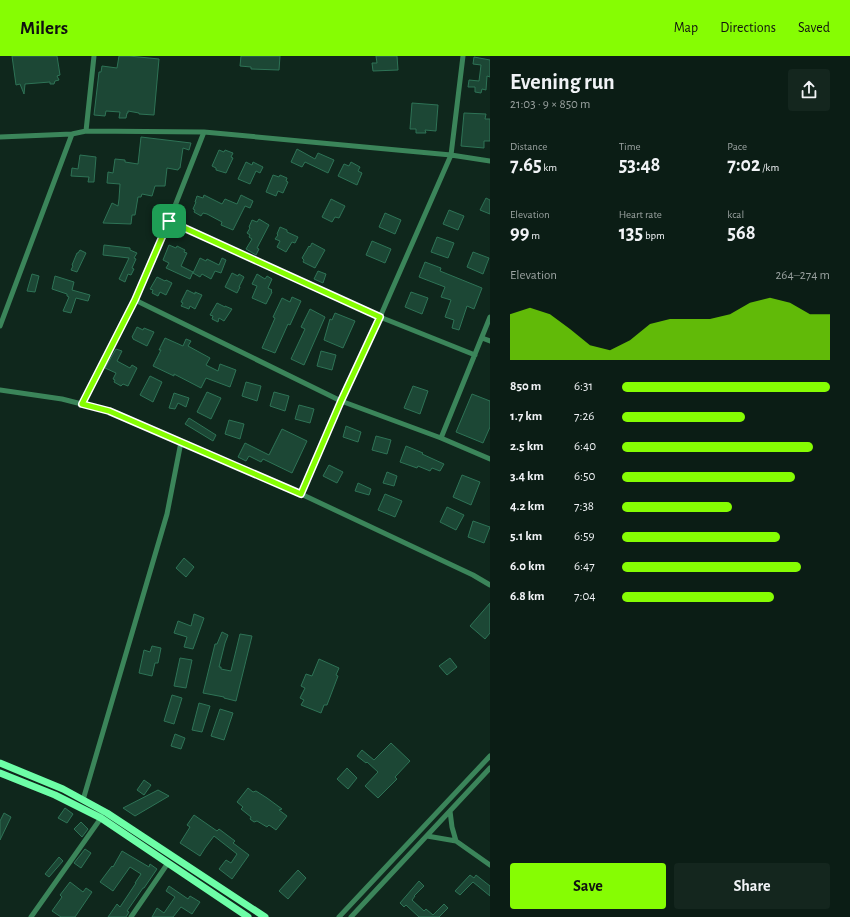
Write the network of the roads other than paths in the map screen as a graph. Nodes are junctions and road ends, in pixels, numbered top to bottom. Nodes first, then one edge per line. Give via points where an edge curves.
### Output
1 (94, 56) edge
2 (463, 56) edge
3 (86, 131) junction
4 (204, 132) junction
5 (72, 134) junction
6 (0, 137) edge
7 (451, 155) junction
8 (490, 162) edge
9 (169, 221) junction
10 (135, 300) junction
11 (380, 317) junction
12 (490, 317) edge
13 (0, 326) edge
14 (482, 338) junction
15 (490, 341) edge
16 (475, 355) junction
17 (0, 390) edge
18 (341, 401) junction
19 (82, 404) junction
20 (441, 438) junction
21 (181, 442) junction
22 (490, 459) edge
23 (301, 494) junction
24 (490, 585) edge
25 (490, 756) edge
26 (0, 763) edge
27 (490, 768) edge
28 (0, 773) edge
29 (83, 800) junction
30 (450, 810) junction
31 (101, 818) junction
32 (427, 836) junction
33 (456, 841) junction
34 (168, 863) junction
35 (490, 865) edge
36 (31, 917) edge
37 (131, 917) edge
38 (248, 917) edge
39 (265, 917) edge
40 (339, 917) edge
41 (351, 917) edge

1 - 3 street
2 - 7 street
3 - 4 street
3 - 5 street
4 - 7 street
4 - 9 street
5 - 6 street
5 - 13 street
7 - 8 street
7 - 11 street
9 - 10 street
9 - 11 street
10 - 18 street
10 - 19 street
11 - 16 street
11 - 18 street
12 - 14 street
14 - 15 street
14 - 16 street
16 - 20 street
17 - 19 street via 62,398
18 - 20 street
18 - 23 street
19 - 21 street via 109,411
20 - 22 street
21 - 23 street
21 - 29 street via 167,514
23 - 24 street
25 - 40 street
26 - 29 street
27 - 30 street
28 - 31 street via 55,795
29 - 39 street via 107,813
30 - 32 street
30 - 33 street
31 - 34 street
31 - 36 street
32 - 33 street
32 - 41 street
33 - 35 street
34 - 37 street
34 - 38 street

